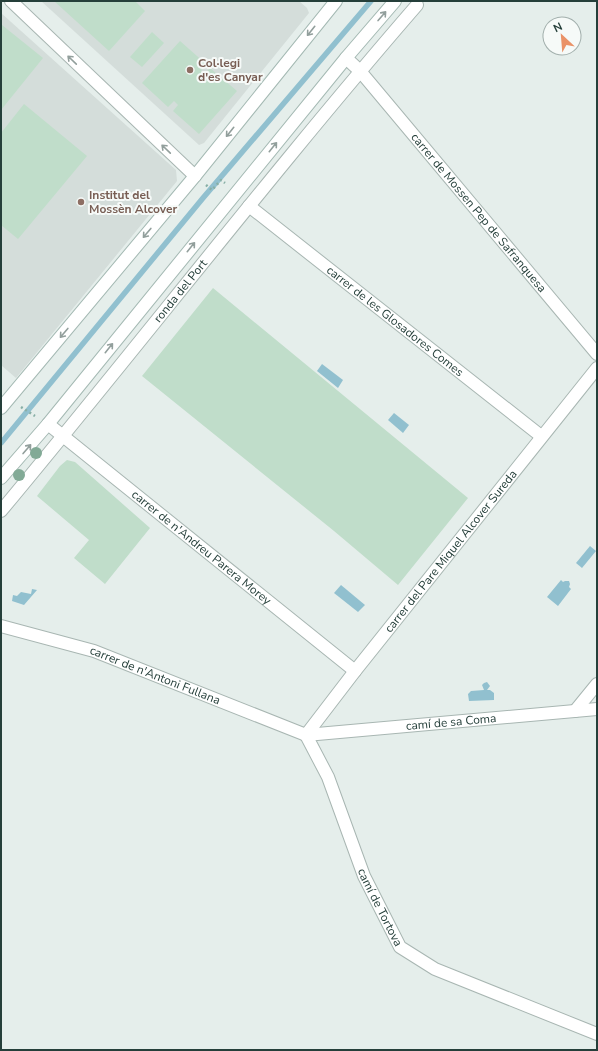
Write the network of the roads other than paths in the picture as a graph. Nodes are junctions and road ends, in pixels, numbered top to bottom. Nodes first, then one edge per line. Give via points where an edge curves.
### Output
1 (11, 1) edge
2 (394, 1) edge
3 (331, 3) edge
4 (417, 5) dead end
5 (346, 58) junction
6 (360, 71) junction
7 (194, 176) junction
8 (249, 206) junction
9 (597, 354) edge
10 (597, 368) edge
11 (4, 400) edge
12 (48, 424) junction
13 (64, 436) junction
14 (541, 436) junction
15 (1, 478) edge
16 (1, 511) edge
17 (1, 626) edge
18 (355, 671) junction
19 (597, 684) edge
20 (597, 709) edge
21 (575, 711) junction
22 (306, 735) junction
23 (597, 1034) edge

7 -> 1 street
5 -> 2 street, ronda del Port
3 -> 7 street
4 - 6 street, ronda del Port
5 - 6 street
12 -> 5 street, ronda del Port
6 - 8 street, ronda del Port
6 - 9 street, carrer de Mossen Pep de Safranquesa
7 -> 11 street
8 - 13 street, ronda del Port
8 - 14 street, carrer de les Glosadores Comes
10 - 14 street, carrer del Pare Miquel Alcover Sureda
12 - 13 street, carrer de n'Andreu Parera Morey
15 -> 12 street, ronda del Port
13 - 16 street, ronda del Port
13 - 18 street, carrer de n'Andreu Parera Morey
14 - 18 street, carrer del Pare Miquel Alcover Sureda
17 - 22 street, carrer de n'Antoni Fullana via 94,651
18 - 22 street, carrer del Pare Miquel Alcover Sureda
19 - 21 street
20 - 21 street, camí de sa Coma
21 - 22 street, camí de sa Coma
22 - 23 street, camí de Tortova via 328,777 364,876 400,947 435,969

